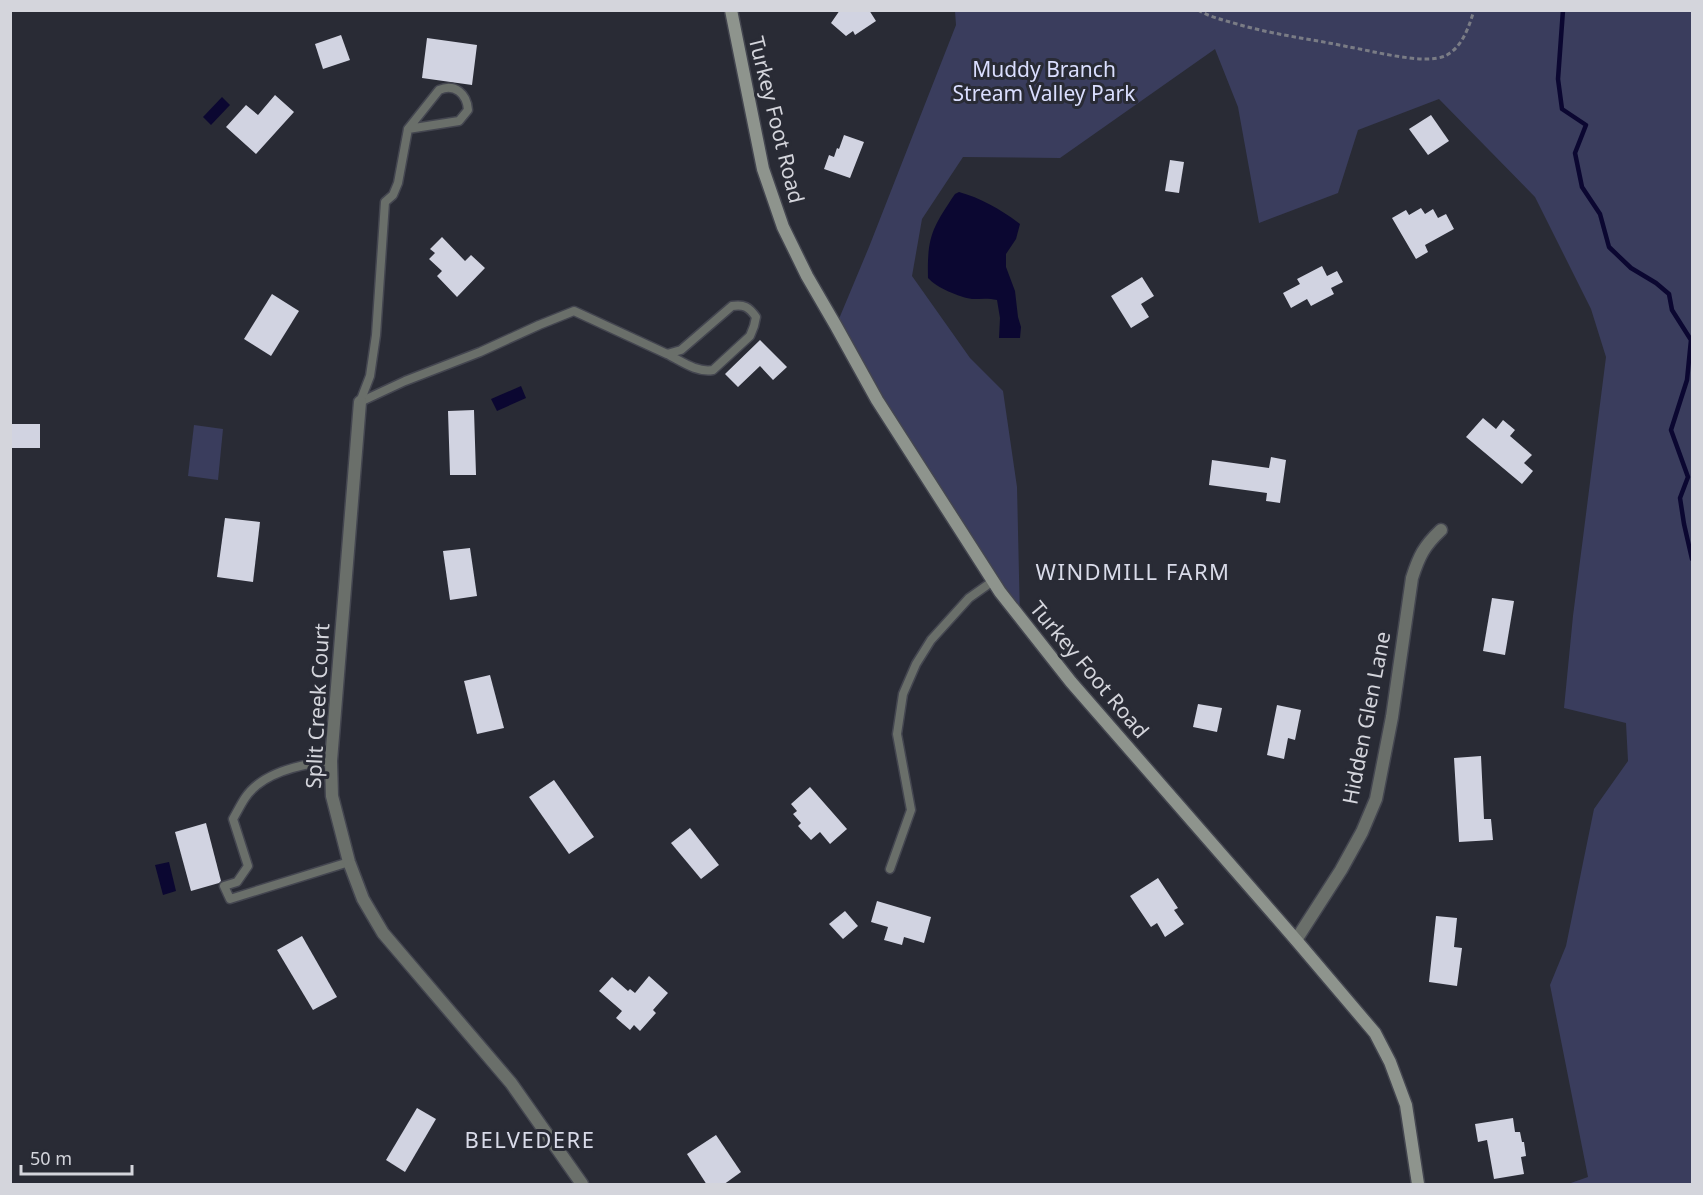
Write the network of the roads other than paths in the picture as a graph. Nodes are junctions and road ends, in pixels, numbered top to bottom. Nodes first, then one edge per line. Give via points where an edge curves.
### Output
1 (731, 10) edge
2 (408, 129) junction
3 (667, 354) junction
4 (360, 402) junction
5 (1441, 530) dead end
6 (993, 581) junction
7 (330, 761) junction
8 (348, 862) junction
9 (890, 869) dead end
10 (1296, 940) junction
11 (582, 1185) edge
12 (1418, 1185) edge

1 - 6 street, Turkey Foot Road via 764,169 783,227 877,400
2 - 2 lane via 459,122 468,110 467,100 460,92 446,87 439,90
2 - 4 lane via 398,183 385,202 376,335 370,376
3 - 3 lane via 681,350 732,306 750,308 756,317 750,336 712,370 691,367
3 - 4 lane via 574,311
4 - 7 street, Split Creek Court
5 - 10 street, Hidden Glen Lane via 1419,556 1412,578 1376,799 1341,870
6 - 9 lane via 969,598 931,640 903,694 897,734 911,810
6 - 10 street, Turkey Foot Road via 1071,682
7 - 8 street, Split Creek Court via 332,796
7 - 8 lane via 285,770 260,783 246,796 233,819 248,866 237,882 224,885 230,898
8 - 11 street, Split Creek Court via 363,899 384,933 511,1083
10 - 12 street, Turkey Foot Road via 1375,1033 1390,1062 1406,1106

